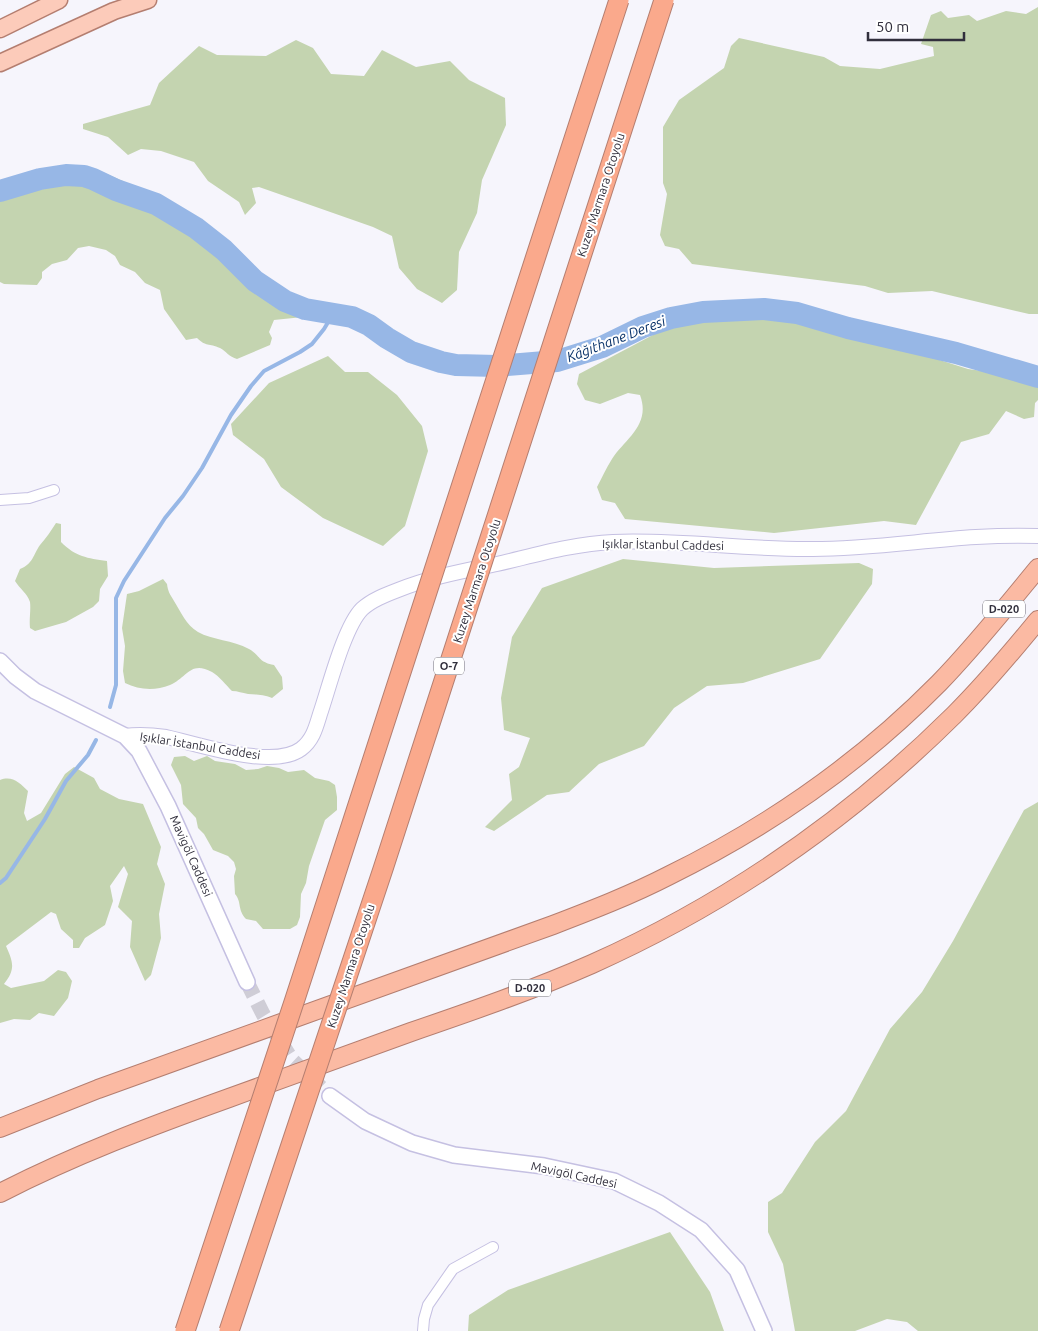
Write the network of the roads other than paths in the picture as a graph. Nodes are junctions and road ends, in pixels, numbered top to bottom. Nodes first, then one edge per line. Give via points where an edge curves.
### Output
1 (60, 0) edge
2 (148, 0) edge
3 (619, 0) edge
4 (664, 0) edge
5 (0, 30) edge
6 (0, 63) edge
7 (54, 490) dead end
8 (0, 500) edge
9 (1038, 536) edge
10 (1038, 568) edge
11 (1038, 620) edge
12 (0, 661) edge
13 (125, 736) junction
14 (247, 982) tunnel mouth
15 (330, 1096) tunnel mouth
16 (0, 1128) edge
17 (0, 1193) edge
18 (493, 1247) dead end
19 (185, 1331) edge
20 (229, 1331) edge
21 (423, 1331) edge
22 (764, 1331) edge

1 - 5 main road
2 - 6 main road via 114,11
3 - 19 highway, bridge
4 - 20 highway, Kuzey Marmara Otoyolu / O-7, bridge via 383,869
7 - 8 street via 29,498
9 - 13 street, Işıklar İstanbul Caddesi via 982,536 815,550 615,542 549,551 420,582 370,602 359,612 340,652 315,731 298,751 272,757 247,755 166,737
10 - 16 highway, D-020 via 970,649 898,722 840,770 773,817 705,857 553,925 98,1089
11 - 17 highway, D-020 via 955,714 866,794 749,880 657,932 588,965 487,1005 100,1146
12 - 13 main road via 35,691
13 - 14 main road, Mavigöl Caddesi via 139,751 168,806
15 - 22 main road, Mavigöl Caddesi via 366,1122 412,1143 454,1155 544,1166 614,1181 659,1203 701,1230 736,1270
18 - 21 street via 453,1269 428,1305

